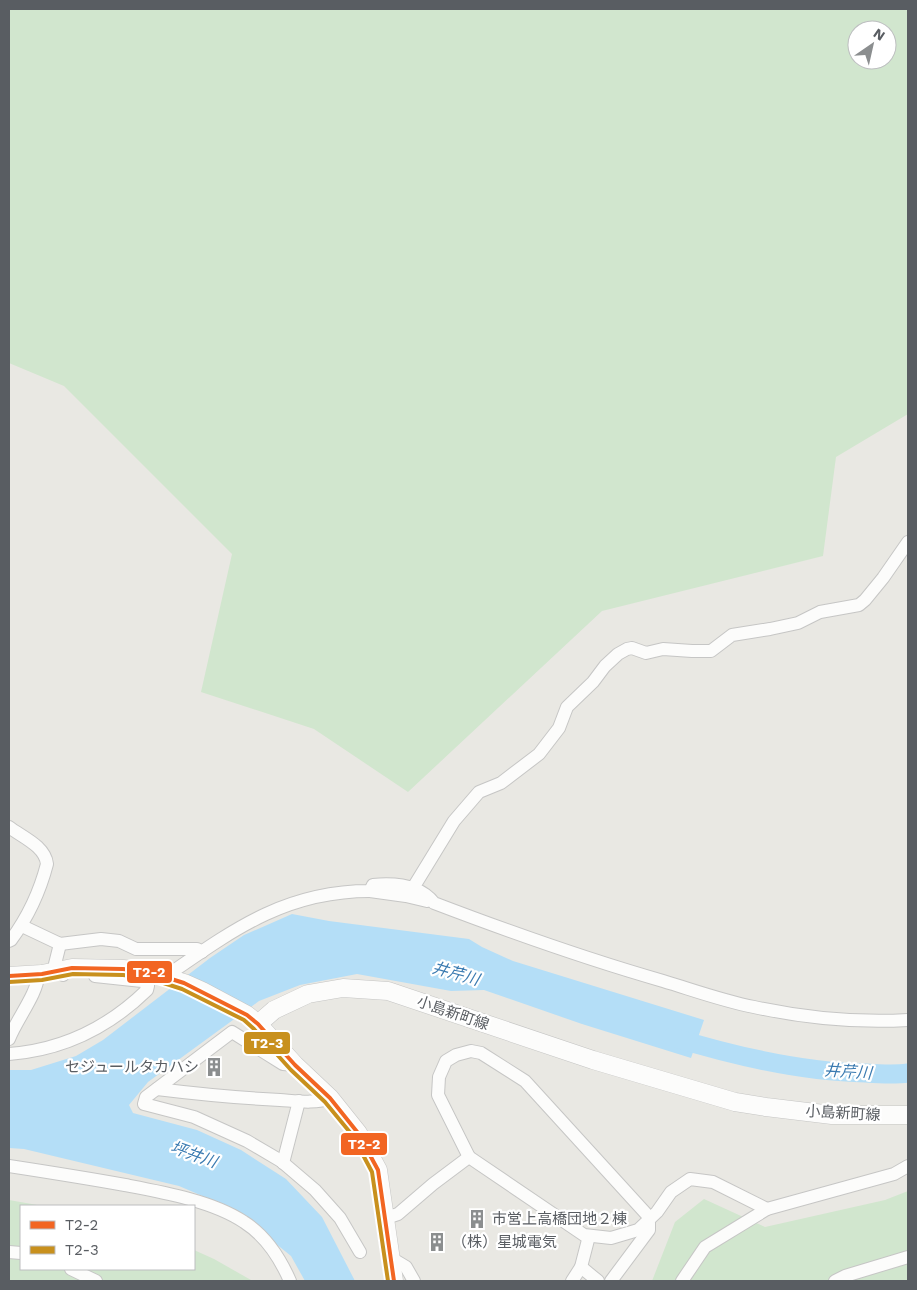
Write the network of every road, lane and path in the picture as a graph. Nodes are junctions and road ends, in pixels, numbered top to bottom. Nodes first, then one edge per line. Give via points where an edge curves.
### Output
1 (908, 542) edge
2 (9, 828) edge
3 (413, 888) junction
4 (370, 891) junction
5 (434, 903) junction
6 (22, 926) junction
7 (9, 941) edge
8 (60, 944) junction
9 (202, 952) junction
10 (56, 971) junction
11 (38, 975) junction
12 (9, 976) edge
13 (172, 979) junction
14 (253, 1019) junction
15 (908, 1020) edge
16 (9, 1039) edge
17 (9, 1054) edge
18 (295, 1065) junction
19 (157, 1090) junction
20 (330, 1098) junction
21 (299, 1101) junction
22 (908, 1115) edge
23 (469, 1157) junction
24 (283, 1163) junction
25 (9, 1166) edge
26 (908, 1166) edge
27 (767, 1209) junction
28 (386, 1218) junction
29 (650, 1219) junction
30 (589, 1236) junction
31 (360, 1252) dead end
32 (908, 1257) edge
33 (391, 1258) junction
34 (581, 1268) junction
35 (73, 1270) edge
36 (96, 1281) edge
37 (290, 1281) edge
38 (394, 1281) edge
39 (414, 1281) edge
40 (572, 1281) edge
41 (598, 1281) edge
42 (612, 1281) edge
43 (682, 1281) edge
44 (835, 1281) edge

1 - 3 street via 883,578 859,604 820,612 798,623 728,636 712,651 663,649 646,653 632,648 618,654 567,707 559,728 539,754 501,783 479,792 454,821
2 - 6 street via 38,847 46,858 45,871
3 - 4 street via 383,884 373,885
3 - 5 street
4 - 5 street
4 - 9 street via 335,893 294,902 245,924
5 - 15 street via 577,955 755,1008 848,1021
6 - 7 street
6 - 8 street
8 - 9 street via 101,939 119,941 136,949 197,949
8 - 10 street
9 - 13 street via 172,972
10 - 11 main road
10 - 13 main road via 72,968 123,969
10 - 17 street via 75,977 142,981 148,986 139,998 82,1036 29,1053
11 - 12 main road
11 - 16 street via 36,987
13 - 14 main road via 202,991
14 - 18 main road
14 - 22 main road, 小島新町線 via 308,994 343,988 388,991 593,1060 735,1102 832,1115
18 - 19 street via 283,1064 232,1032
18 - 20 main road
19 - 21 street
19 - 24 street via 146,1097 144,1104 194,1116 247,1141
20 - 21 street
20 - 28 main road via 358,1133 378,1170
21 - 24 street
23 - 28 street via 398,1214
23 - 29 street via 438,1096 439,1076 446,1062 471,1051 481,1053 525,1081
23 - 30 street via 584,1236
24 - 31 street via 315,1190 340,1218
25 - 37 street via 145,1188 218,1209 261,1235 282,1262
26 - 27 street via 894,1174
27 - 29 street via 714,1182 690,1179 671,1192
27 - 43 street via 705,1247
28 - 33 main road
29 - 30 street via 638,1230 611,1238
29 - 42 street via 649,1230
30 - 34 street
32 - 44 street
33 - 38 main road
33 - 39 street via 406,1267
34 - 40 street
34 - 41 street
35 - 36 street

